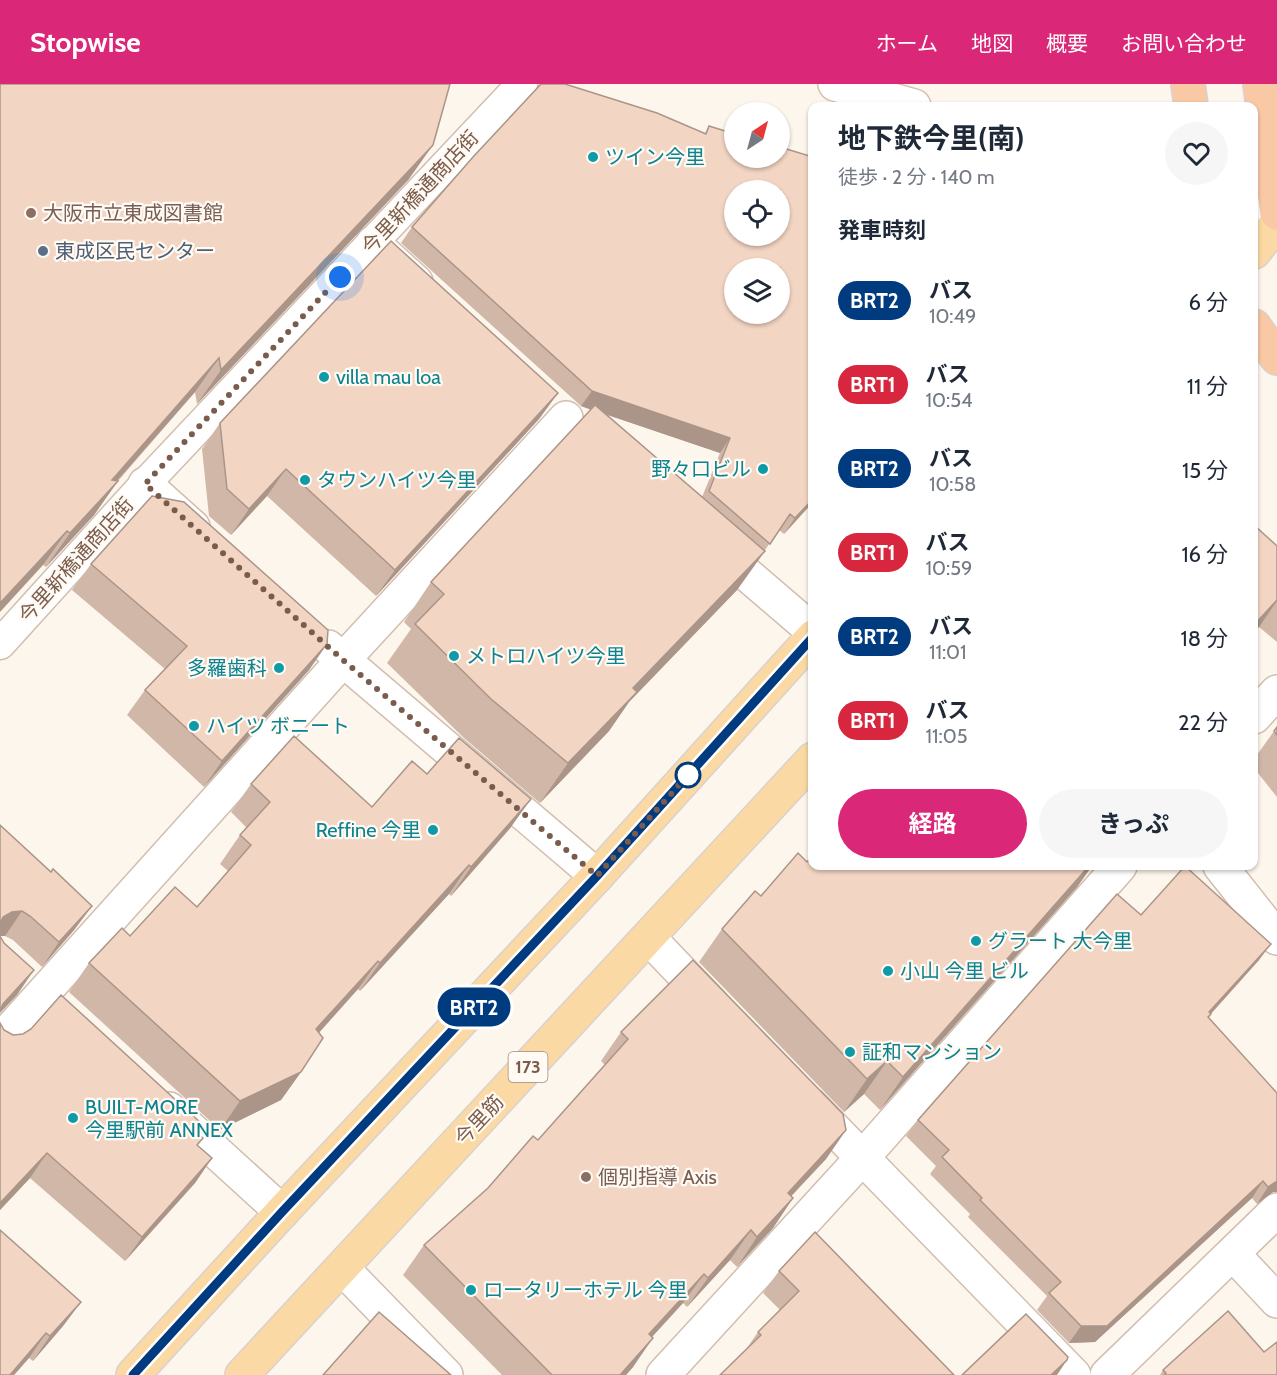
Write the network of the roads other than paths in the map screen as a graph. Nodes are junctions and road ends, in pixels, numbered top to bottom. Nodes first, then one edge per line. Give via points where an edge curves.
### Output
1 (522, 84) edge
2 (835, 84) edge
3 (1188, 84) edge
4 (1260, 84) edge
5 (900, 102) edge
6 (1190, 102) edge
7 (1266, 141) edge
8 (1277, 213) edge
9 (1258, 216) edge
10 (1277, 222) edge
11 (373, 243) junction
12 (1258, 247) edge
13 (435, 298) edge
14 (1258, 332) edge
15 (1277, 358) edge
16 (592, 441) edge
17 (145, 484) junction
18 (696, 531) edge
19 (214, 545) edge
20 (808, 627) edge
21 (308, 629) edge
22 (808, 643) edge
23 (0, 644) edge
24 (343, 660) junction
25 (1277, 692) edge
26 (1258, 713) edge
27 (808, 764) edge
28 (1116, 870) edge
29 (1223, 870) edge
30 (597, 876) junction
31 (649, 938) junction
32 (1277, 938) edge
33 (18, 969) edge
34 (44, 993) junction
35 (69, 1016) edge
36 (732, 1024) edge
37 (0, 1041) edge
38 (789, 1082) edge
39 (145, 1087) edge
40 (863, 1157) junction
41 (1277, 1210) edge
42 (282, 1212) junction
43 (1233, 1254) junction
44 (342, 1268) junction
45 (1277, 1301) edge
46 (133, 1375) edge
47 (242, 1375) edge
48 (446, 1375) edge
49 (663, 1375) edge
50 (1074, 1375) edge
51 (1107, 1375) edge

1 - 11 street, 今里新橋通商店街
2 - 5 street
3 - 6 highway
4 - 7 highway
7 - 8 highway
9 - 10 street
10 - 12 main road
11 - 13 street
11 - 17 street, 今里新橋通商店街
14 - 15 highway
16 - 24 street via 557,410
17 - 19 street
17 - 23 street, 今里新橋通商店街
18 - 20 street
21 - 24 street
22 - 30 main road
24 - 30 street
24 - 34 street
25 - 26 street
27 - 31 main road, 今里筋 / 173
28 - 40 street
29 - 32 street
30 - 42 main road
31 - 36 street
31 - 44 main road, 今里筋 / 173
33 - 34 street
34 - 35 street
34 - 37 street
38 - 40 street
39 - 42 street
40 - 49 street
40 - 50 street
41 - 43 street
42 - 46 main road
43 - 45 street
43 - 51 street
44 - 47 main road, 今里筋 / 173
44 - 48 street

